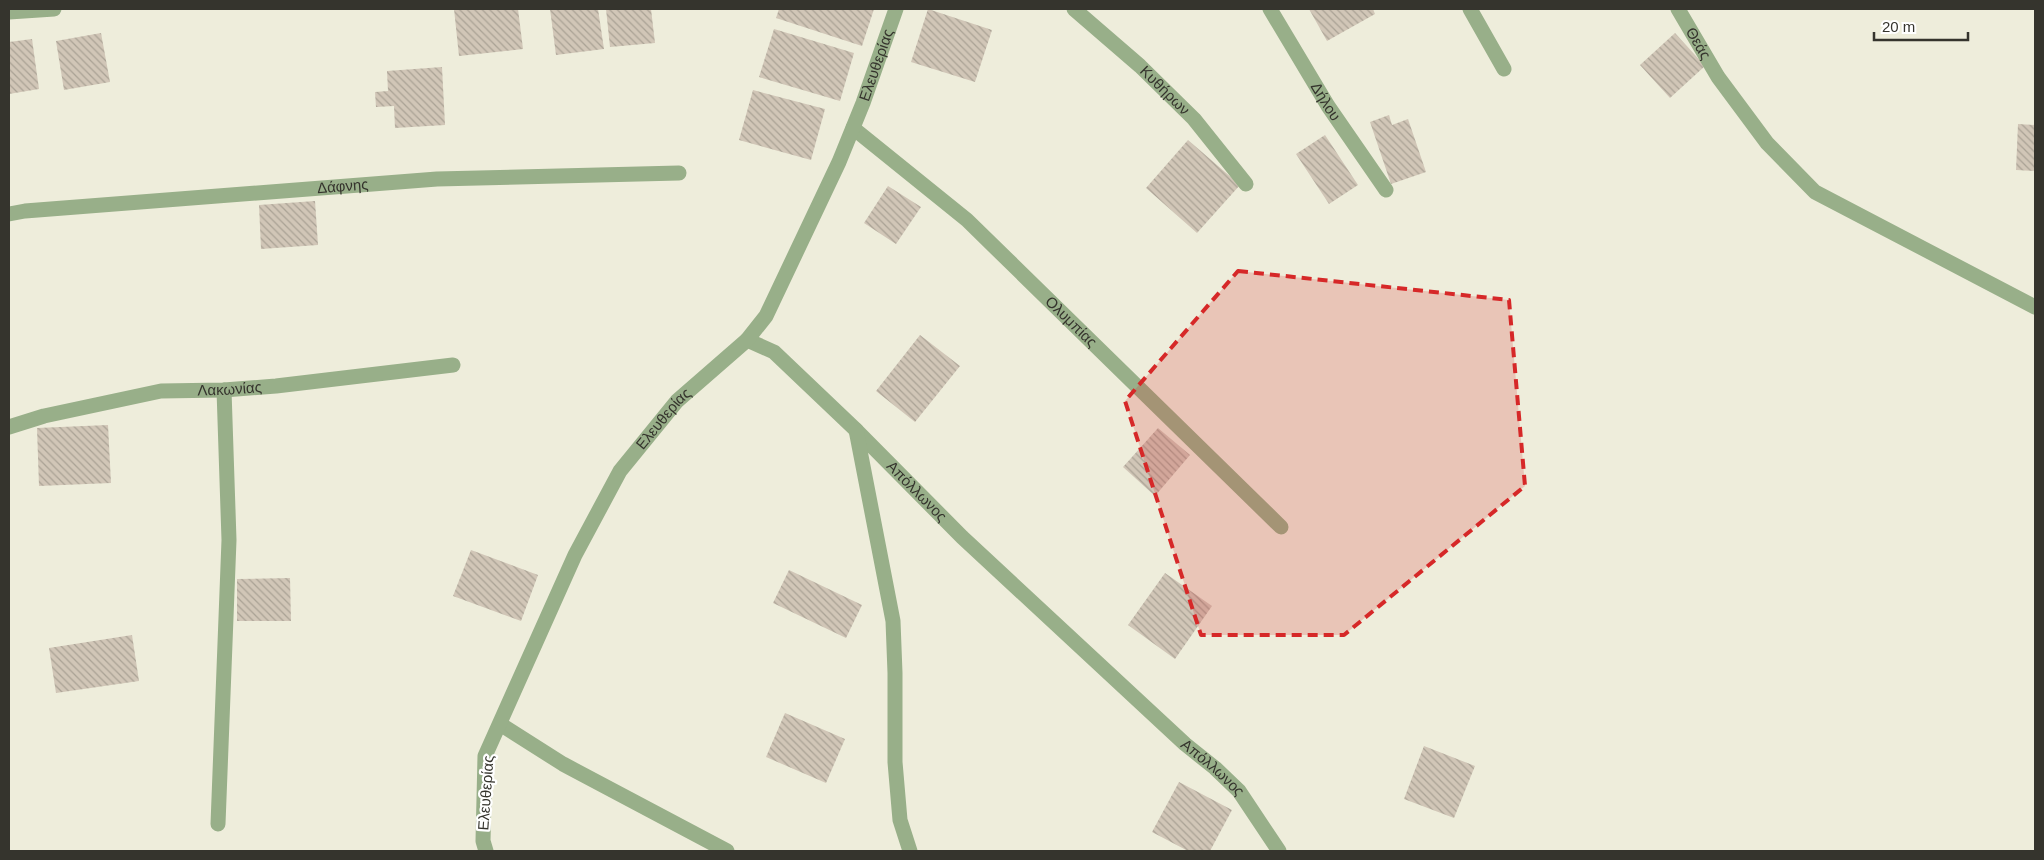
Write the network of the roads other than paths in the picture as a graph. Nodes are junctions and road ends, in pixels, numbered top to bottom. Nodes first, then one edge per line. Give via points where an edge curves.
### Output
1 (54, 9) edge
2 (896, 9) edge
3 (1074, 9) edge
4 (1270, 9) edge
5 (1470, 9) edge
6 (1678, 9) edge
7 (9, 12) edge
8 (1504, 69) dead end
9 (853, 128) junction
10 (679, 173) dead end
11 (1246, 184) dead end
12 (1386, 190) dead end
13 (9, 214) edge
14 (2035, 307) edge
15 (748, 340) junction
16 (453, 365) dead end
17 (224, 390) junction
18 (9, 427) edge
19 (856, 430) junction
20 (1282, 527) dead end
21 (500, 724) junction
22 (218, 824) dead end
23 (486, 851) edge
24 (727, 851) edge
25 (910, 851) edge
26 (1279, 851) edge

1 - 7 street
2 - 9 street, Ελευθερίας
3 - 11 street, Κυθήρων via 1140,66 1194,120
4 - 12 street, Δήλου via 1328,106
5 - 8 street
6 - 14 street, Θεάς via 1718,77 1767,144 1815,192
9 - 15 street, Ελευθερίας via 766,316
9 - 20 street, Ολυμπίας via 967,220
10 - 13 street, Δάφνης via 438,179
15 - 19 street via 774,352
15 - 21 street, Ελευθερίας via 677,401 620,471 575,555
16 - 17 street, Λακωνίας
17 - 18 street, Λακωνίας via 161,391 44,416
17 - 22 street via 229,540
19 - 25 street, Απόλλωνος via 893,621 895,762 900,820
19 - 26 street, Απόλλωνος via 962,537 1185,744 1215,768 1238,791
21 - 23 street, Ελευθερίας via 486,756 483,841
21 - 24 street via 563,764

